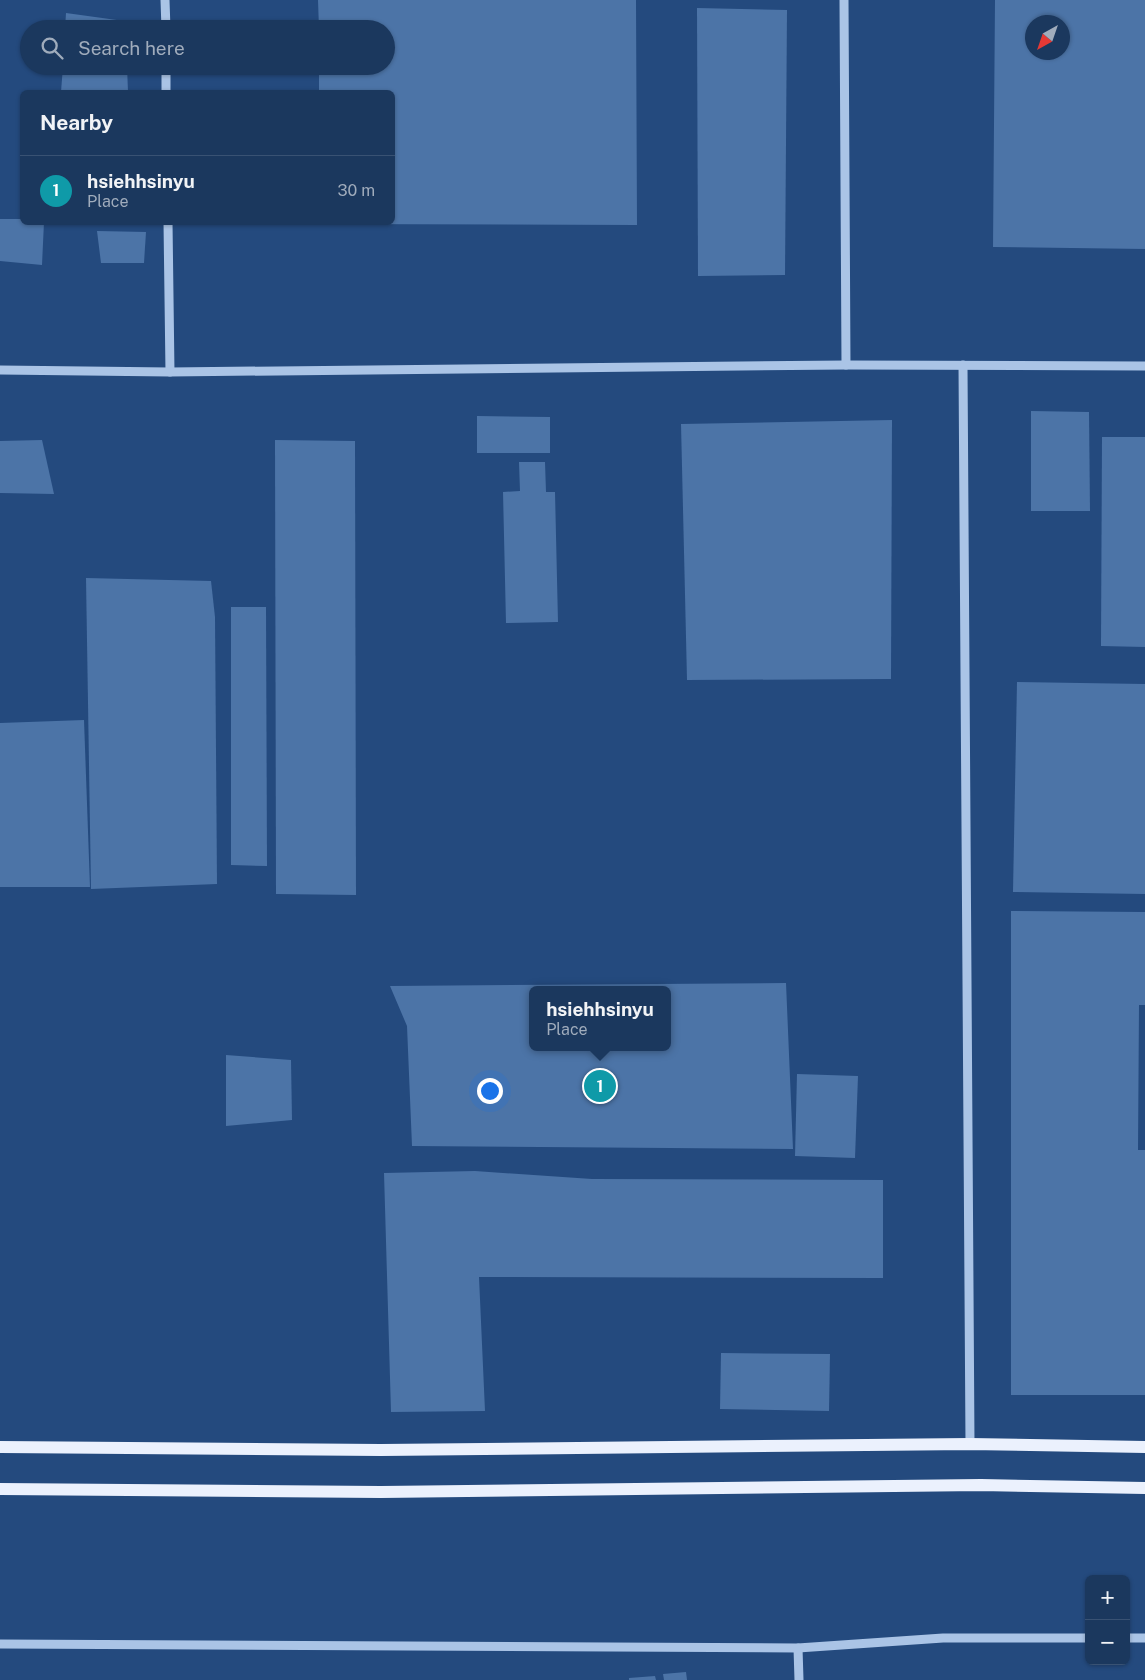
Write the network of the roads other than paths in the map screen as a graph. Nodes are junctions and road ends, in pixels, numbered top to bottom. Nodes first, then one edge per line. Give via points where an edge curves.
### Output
1 (165, 0) edge
2 (844, 0) edge
3 (166, 20) edge
4 (166, 75) edge
5 (166, 90) edge
6 (168, 225) edge
7 (846, 365) junction
8 (963, 365) junction
9 (1145, 366) edge
10 (0, 370) edge
11 (170, 372) junction
12 (970, 1444) junction
13 (1145, 1446) edge
14 (0, 1447) edge
15 (1145, 1488) edge
16 (0, 1489) edge
17 (1085, 1638) edge
18 (1130, 1638) edge
19 (1145, 1638) edge
20 (0, 1644) edge
21 (798, 1648) junction
22 (799, 1680) edge

1 - 3 street
2 - 7 street
4 - 5 street
6 - 11 street
7 - 8 street
7 - 11 street
8 - 9 street
8 - 12 street
10 - 11 street
12 - 13 main road
12 - 14 main road via 381,1450
15 - 16 main road via 981,1485 382,1492
17 - 21 street via 943,1638
18 - 19 street
20 - 21 street
21 - 22 street

